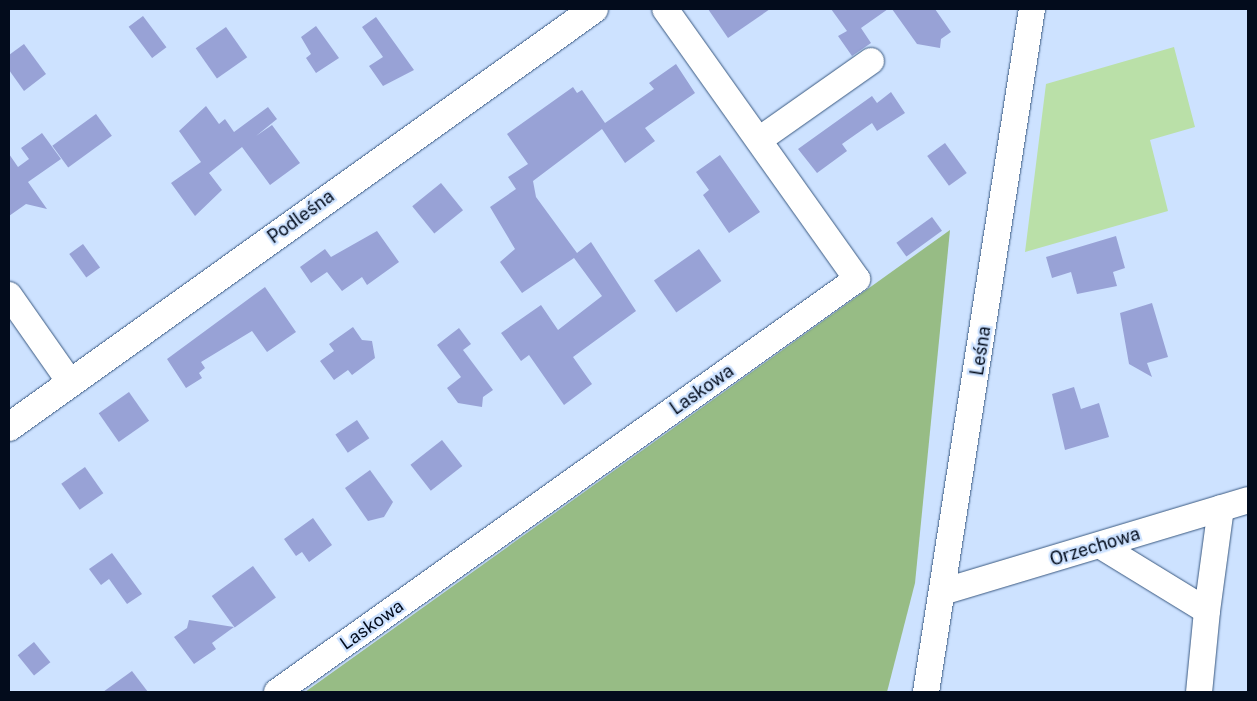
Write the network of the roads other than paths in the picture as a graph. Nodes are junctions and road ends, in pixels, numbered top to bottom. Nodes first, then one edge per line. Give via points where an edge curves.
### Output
1 (594, 9) edge
2 (665, 9) edge
3 (1032, 9) edge
4 (870, 61) dead end
5 (759, 140) junction
6 (9, 295) edge
7 (70, 382) junction
8 (9, 427) edge
9 (1248, 500) edge
10 (1221, 508) junction
11 (1102, 546) junction
12 (942, 592) junction
13 (1207, 611) junction
14 (278, 692) edge
15 (926, 692) edge
16 (1199, 692) edge

1 - 7 street, Podleśna
2 - 5 street, Laskowa
3 - 12 street, Leśna
4 - 5 street
5 - 14 street, Laskowa via 857,279
6 - 7 street
7 - 8 street, Podleśna
9 - 10 street, Orzechowa
10 - 11 street, Orzechowa
10 - 13 street
11 - 12 street, Orzechowa
11 - 13 street
12 - 15 street, Leśna
13 - 16 street

